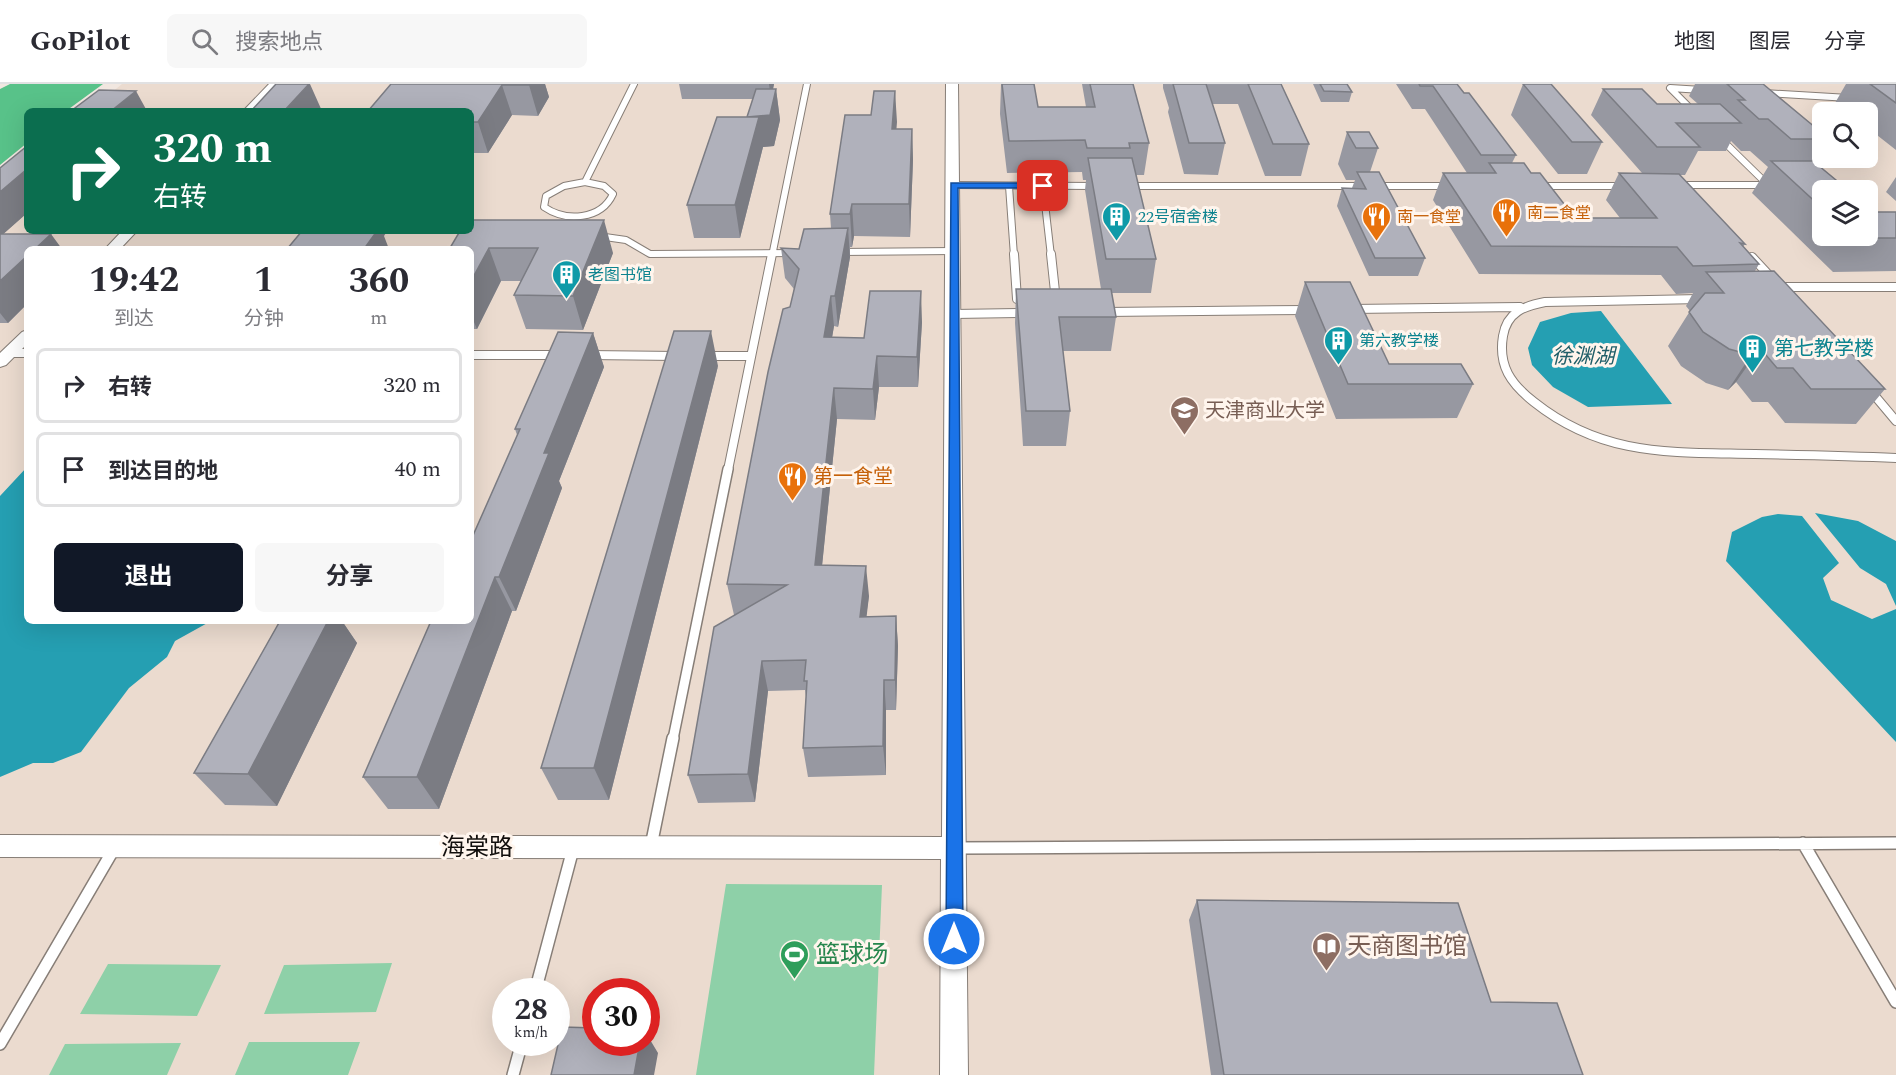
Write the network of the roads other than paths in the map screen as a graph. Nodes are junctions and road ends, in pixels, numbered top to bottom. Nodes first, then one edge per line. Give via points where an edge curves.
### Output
1 (275, 84) edge
2 (634, 84) edge
3 (807, 84) edge
4 (952, 84) edge
5 (1706, 90) dead end
6 (1753, 93) edge
7 (1860, 98) dead end
8 (252, 108) edge
9 (1695, 113) edge
10 (1711, 129) edge
11 (585, 182) junction
12 (954, 185) junction
13 (1685, 185) junction
14 (1009, 186) junction
15 (1043, 186) junction
16 (1102, 186) edge
17 (1114, 186) edge
18 (1457, 186) edge
19 (1529, 186) edge
20 (1625, 186) edge
21 (1673, 186) edge
22 (1693, 194) edge
23 (127, 234) edge
24 (593, 235) edge
25 (115, 246) edge
26 (829, 252) edge
27 (954, 252) junction
28 (772, 253) junction
29 (806, 253) edge
30 (1748, 253) edge
31 (1780, 287) junction
32 (1896, 287) edge
33 (1786, 293) edge
34 (1708, 299) edge
35 (1520, 307) junction
36 (1318, 309) edge
37 (1342, 309) edge
38 (1093, 312) edge
39 (1018, 313) junction
40 (1038, 313) edge
41 (1057, 313) edge
42 (954, 314) junction
43 (24, 338) edge
44 (24, 354) edge
45 (474, 355) edge
46 (564, 355) edge
47 (576, 355) edge
48 (681, 356) edge
49 (693, 356) edge
50 (751, 356) junction
51 (5, 358) edge
52 (1866, 387) edge
53 (1896, 421) edge
54 (1896, 458) edge
55 (1803, 843) junction
56 (1896, 843) edge
57 (0, 846) edge
58 (115, 847) junction
59 (573, 848) junction
60 (651, 848) junction
61 (955, 848) junction
62 (539, 978) edge
63 (1896, 1002) edge
64 (0, 1044) edge
65 (518, 1056) edge
66 (513, 1075) edge
67 (954, 1075) edge

1 - 8 street
2 - 11 lane
3 - 28 lane
4 - 12 street
5 - 9 lane via 1670,88
6 - 7 lane
10 - 13 lane via 1768,185
11 - 11 lane via 610,189 613,194 608,205 566,220 544,207 546,196 562,186
12 - 14 lane
12 - 27 street
13 - 21 lane
13 - 22 lane
14 - 15 lane
14 - 39 lane
15 - 16 lane
15 - 41 lane
17 - 18 lane
19 - 20 lane
23 - 25 street
24 - 28 lane via 626,240 650,254
26 - 27 lane
27 - 42 street
28 - 29 lane
28 - 50 lane
30 - 31 lane
31 - 32 lane
31 - 33 lane
34 - 35 lane via 1545,302
35 - 37 lane
35 - 54 lane via 1505,322 1500,350 1504,370 1516,388 1584,434 1633,448 1671,452
36 - 38 lane
39 - 40 lane
39 - 42 lane
42 - 61 street
43 - 51 street
44 - 51 lane
45 - 46 lane
47 - 48 lane
49 - 50 lane
50 - 60 lane
52 - 53 lane
55 - 56 lane
55 - 61 lane
55 - 63 lane
57 - 58 street, 海棠路
58 - 59 street, 海棠路
58 - 64 lane
59 - 60 street, 海棠路
59 - 62 lane
60 - 61 street, 海棠路
61 - 67 street
65 - 66 lane

